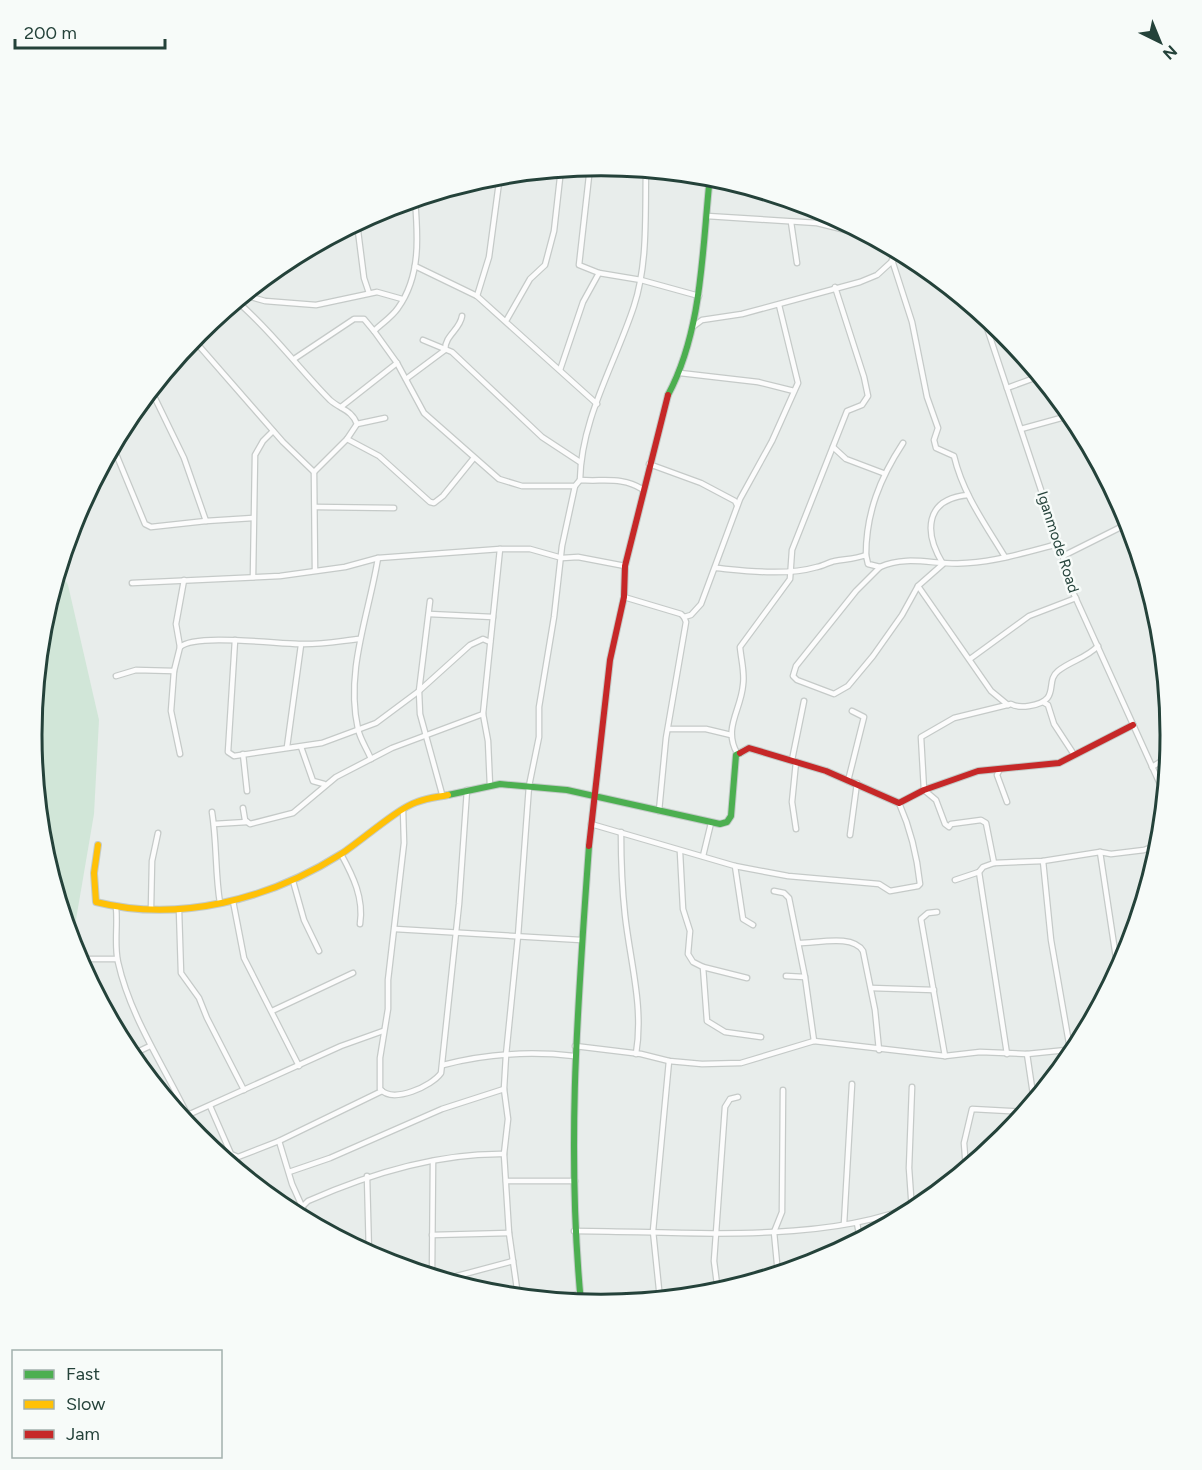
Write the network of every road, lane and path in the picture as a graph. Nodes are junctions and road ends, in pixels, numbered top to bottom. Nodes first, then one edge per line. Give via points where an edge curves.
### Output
1 (589, 176) edge
2 (560, 177) edge
3 (646, 178) edge
4 (499, 186) edge
5 (709, 187) edge
6 (416, 208) edge
7 (707, 216) junction
8 (791, 222) junction
9 (835, 228) edge
10 (358, 232) edge
11 (892, 260) joint
12 (797, 262) dead end
13 (415, 266) junction
14 (598, 273) junction
15 (641, 280) junction
16 (835, 287) junction
17 (369, 292) junction
18 (477, 296) junction
19 (699, 296) junction
20 (253, 298) edge
21 (402, 299) junction
22 (779, 305) junction
23 (243, 307) edge
24 (462, 316) dead end
25 (506, 321) junction
26 (694, 326) junction
27 (374, 331) junction
28 (990, 334) edge
29 (423, 340) dead end
30 (200, 347) dead end
31 (445, 350) junction
32 (294, 359) junction
33 (397, 363) junction
34 (560, 370) junction
35 (680, 373) junction
36 (406, 379) junction
37 (1031, 379) edge
38 (1007, 388) junction
39 (794, 391) junction
40 (155, 399) edge
41 (597, 404) junction
42 (341, 407) junction
43 (385, 418) dead end
44 (1061, 418) edge
45 (357, 424) junction
46 (1021, 429) junction
47 (273, 431) junction
48 (347, 439) junction
49 (903, 443) dead end
50 (833, 447) junction
51 (117, 456) edge
52 (473, 459) junction
53 (580, 462) junction
54 (649, 463) junction
55 (314, 472) junction
56 (883, 473) junction
57 (580, 480) junction
58 (575, 486) junction
59 (642, 489) junction
60 (968, 495) junction
61 (737, 506) junction
62 (316, 507) junction
63 (394, 508) dead end
64 (253, 518) junction
65 (206, 521) junction
66 (1120, 530) edge
67 (1058, 543) junction
68 (500, 549) junction
69 (866, 555) junction
70 (1064, 556) junction
71 (1005, 557) junction
72 (378, 558) junction
73 (562, 558) junction
74 (943, 564) junction
75 (625, 566) junction
76 (880, 567) junction
77 (716, 568) junction
78 (315, 570) junction
79 (791, 570) junction
80 (253, 577) junction
81 (184, 580) junction
82 (132, 583) dead end
83 (918, 586) junction
84 (624, 597) junction
85 (1076, 598) junction
86 (430, 601) dead end
87 (429, 614) junction
88 (493, 617) junction
89 (684, 617) junction
90 (360, 639) junction
91 (235, 640) junction
92 (490, 642) junction
93 (301, 645) junction
94 (1098, 646) junction
95 (180, 647) junction
96 (970, 659) junction
97 (174, 671) junction
98 (116, 676) dead end
99 (419, 691) junction
100 (804, 701) dead end
101 (1043, 702) junction
102 (1008, 705) junction
103 (852, 711) dead end
104 (483, 714) junction
105 (1133, 725) junction
106 (669, 729) junction
107 (358, 730) junction
108 (731, 735) junction
109 (424, 736) junction
110 (287, 747) junction
111 (301, 747) junction
112 (737, 753) junction
113 (1073, 753) junction
114 (180, 754) dead end
115 (243, 754) junction
116 (371, 759) junction
117 (794, 761) junction
118 (1159, 762) edge
119 (1152, 767) junction
120 (999, 771) junction
121 (1158, 780) edge
122 (848, 781) junction
123 (857, 783) junction
124 (324, 784) junction
125 (490, 786) junction
126 (529, 786) junction
127 (466, 790) junction
128 (924, 790) junction
129 (247, 791) dead end
130 (442, 794) junction
131 (593, 797) junction
132 (1007, 802) dead end
133 (899, 804) junction
134 (243, 808) dead end
135 (403, 809) junction
136 (659, 811) junction
137 (212, 812) dead end
138 (246, 822) junction
139 (711, 823) junction
140 (214, 824) junction
141 (590, 824) junction
142 (796, 829) dead end
143 (621, 832) junction
144 (158, 833) dead end
145 (850, 835) dead end
146 (98, 845) dead end
147 (1148, 848) edge
148 (680, 852) junction
149 (1100, 852) junction
150 (341, 854) junction
151 (703, 856) junction
152 (1043, 861) junction
153 (994, 863) junction
154 (735, 866) junction
155 (979, 872) junction
156 (955, 880) dead end
157 (292, 881) junction
158 (774, 891) dead end
159 (233, 901) junction
160 (220, 903) junction
161 (116, 907) junction
162 (151, 908) junction
163 (179, 910) junction
164 (937, 912) dead end
165 (360, 924) dead end
166 (753, 925) dead end
167 (395, 929) junction
168 (456, 932) junction
169 (518, 936) junction
170 (581, 940) junction
171 (799, 943) junction
172 (319, 951) dead end
173 (1115, 953) edge
174 (90, 959) edge
175 (117, 959) junction
176 (703, 967) junction
177 (353, 974) dead end
178 (786, 976) dead end
179 (806, 977) junction
180 (747, 978) dead end
181 (871, 988) junction
182 (934, 990) junction
183 (272, 1011) junction
184 (383, 1030) junction
185 (761, 1037) dead end
186 (1071, 1038) edge
187 (814, 1041) junction
188 (575, 1046) junction
189 (150, 1047) junction
190 (879, 1050) junction
191 (1063, 1050) edge
192 (140, 1051) edge
193 (636, 1054) junction
194 (1007, 1054) junction
195 (1027, 1054) junction
196 (506, 1055) junction
197 (574, 1056) junction
198 (945, 1056) junction
199 (669, 1061) junction
200 (443, 1065) junction
201 (299, 1066) junction
202 (852, 1084) dead end
203 (912, 1087) dead end
204 (504, 1089) junction
205 (244, 1090) junction
206 (783, 1090) dead end
207 (1032, 1090) edge
208 (382, 1091) junction
209 (738, 1097) dead end
210 (182, 1105) edge
211 (210, 1106) junction
212 (1014, 1111) edge
213 (190, 1114) edge
214 (279, 1141) junction
215 (504, 1154) junction
216 (965, 1159) edge
217 (433, 1161) junction
218 (289, 1172) junction
219 (367, 1176) junction
220 (506, 1181) junction
221 (575, 1181) junction
222 (911, 1200) edge
223 (303, 1206) joint
224 (884, 1217) edge
225 (857, 1223) junction
226 (844, 1224) junction
227 (858, 1230) edge
228 (574, 1231) junction
229 (653, 1231) junction
230 (774, 1232) junction
231 (509, 1233) junction
232 (717, 1233) junction
233 (432, 1235) junction
234 (369, 1243) edge
235 (513, 1261) junction
236 (777, 1265) edge
237 (432, 1267) edge
238 (459, 1276) edge
239 (717, 1282) edge
240 (517, 1287) edge
241 (659, 1291) edge
242 (579, 1294) edge

1 - 14 street via 579,266
2 - 25 street via 546,265 530,279
3 - 15 street
4 - 18 street via 489,257
5 - 7 street
6 - 13 street
7 - 8 street
7 - 19 street
8 - 9 street
8 - 12 street
10 - 17 street
11 - 16 street via 877,275
11 - 60 street via 938,428 936,448 954,456
13 - 18 street
13 - 21 street
14 - 15 street
14 - 34 street via 583,302
15 - 19 street
15 - 41 street
16 - 22 street
16 - 50 street via 868,393 862,405 847,411
17 - 20 street via 316,305
17 - 21 street
18 - 25 street
19 - 26 street
21 - 27 street via 398,309
22 - 26 street via 702,320
22 - 39 street via 798,382
23 - 32 street
24 - 31 street via 447,339
25 - 34 street
26 - 35 street
27 - 32 street via 364,319 354,319
27 - 33 street
28 - 38 street, Iganmode Road
29 - 31 street
30 - 47 street
31 - 36 street
31 - 53 street via 452,352 542,437
32 - 42 street
33 - 36 street
33 - 42 street
34 - 41 street
35 - 39 street via 758,382
35 - 54 street via 666,399
36 - 52 street via 424,413
37 - 38 street
38 - 46 street, Iganmode Road
39 - 61 street
40 - 65 street via 184,458
41 - 53 street
42 - 45 street
43 - 45 street
44 - 46 street
45 - 48 street
46 - 67 street, Iganmode Road
47 - 55 street
47 - 64 street via 255,455
48 - 52 street via 380,456 430,502 443,496
48 - 55 street
49 - 56 street
50 - 56 street via 846,459
50 - 79 street via 792,550
51 - 65 street via 145,524 151,527
52 - 58 street via 507,483
53 - 57 street
54 - 59 street
54 - 61 street via 701,483 735,501
55 - 62 street
56 - 69 street via 866,527
57 - 58 street
57 - 59 street via 632,482
58 - 73 street
59 - 75 street
60 - 71 street
60 - 74 street via 951,497 933,515 930,527 934,549
61 - 77 street
62 - 63 street
62 - 78 street
64 - 65 street
64 - 80 street
66 - 70 street
67 - 70 street, Iganmode Road
67 - 71 street
68 - 72 street
68 - 73 street via 530,549
68 - 88 street
69 - 76 street via 868,564
69 - 79 street via 817,568
70 - 85 street, Iganmode Road via 1067,579
71 - 74 street
72 - 78 street
72 - 90 street via 372,599
73 - 75 street via 578,557
73 - 126 street via 538,707 538,745
74 - 76 street via 894,560
74 - 83 street
75 - 84 street
76 - 83 street via 796,666 793,676 797,680 834,694 848,686 902,615
77 - 79 street
77 - 89 street via 697,611
78 - 80 street
79 - 108 street via 790,579 740,647 743,685
80 - 81 street
81 - 82 street
81 - 95 street via 176,624
83 - 96 street
84 - 89 street
84 - 131 street via 610,660
85 - 94 street, Iganmode Road
85 - 96 street via 1029,616
86 - 87 street
87 - 88 street
87 - 99 street
88 - 92 street
89 - 106 street
90 - 93 street
90 - 107 street via 355,686
91 - 93 street
91 - 95 street via 188,642
91 - 115 street via 228,752 234,756
92 - 99 street via 476,641
92 - 104 street
93 - 110 street
94 - 101 street via 1058,671 1051,693
94 - 105 street, Iganmode Road
95 - 97 street
96 - 102 street via 991,691
97 - 98 street via 136,670
97 - 114 street via 171,711
99 - 107 street via 376,723
99 - 109 street
100 - 117 street
101 - 102 street
101 - 113 street
102 - 128 street via 954,718 922,736
103 - 122 street via 864,717
104 - 109 street
104 - 125 street
105 - 113 street
105 - 119 street, Iganmode Road
106 - 108 street via 706,729
106 - 136 street
107 - 111 street
107 - 116 street
108 - 112 street
109 - 116 street
109 - 130 street
110 - 111 street
110 - 115 street
111 - 124 street via 313,781
112 - 117 street via 749,748
112 - 139 street via 731,816 724,823
113 - 120 street via 1059,763
115 - 129 street
116 - 124 street
117 - 122 street
117 - 142 street via 792,802
118 - 119 street
119 - 121 street, Iganmode Road
120 - 128 street via 978,771
120 - 132 street
122 - 123 street
123 - 133 street
123 - 145 street
124 - 138 street via 293,813
125 - 126 street
125 - 127 street
126 - 131 street
126 - 169 street
127 - 130 street
127 - 168 street
128 - 133 street
128 - 153 street via 936,800 949,827 986,822
130 - 135 street
131 - 136 street
131 - 141 street
133 - 154 street via 917,858 918,886 890,891 879,884 788,876
134 - 138 street
135 - 150 street
135 - 167 street via 404,843
136 - 139 street
137 - 140 street
138 - 140 street
139 - 151 street
140 - 160 street via 214,867
141 - 143 street
141 - 170 street
143 - 148 street
143 - 193 street via 625,914 636,980
144 - 162 street via 152,861
146 - 161 street via 94,873 96,902
147 - 149 street
148 - 151 street
148 - 176 street via 683,909 690,931 688,954
149 - 152 street
149 - 173 street
150 - 157 street
150 - 165 street via 359,895
151 - 154 street
152 - 153 street
152 - 186 street via 1052,940
153 - 155 street
154 - 166 street via 743,919
155 - 156 street
155 - 194 street
157 - 159 street
157 - 172 street
158 - 171 street via 787,895
159 - 160 street
159 - 183 street via 244,958
160 - 163 street
161 - 162 street
161 - 175 street
162 - 163 street
163 - 205 street via 181,973 199,998
164 - 182 street via 921,919
167 - 168 street
167 - 184 street
168 - 169 street
168 - 200 street
169 - 170 street
169 - 196 street
170 - 188 street
171 - 179 street
171 - 181 street via 856,942 863,951
174 - 175 street
175 - 189 street
176 - 180 street
176 - 185 street via 708,1022 725,1032
177 - 183 street
178 - 179 street
179 - 187 street
181 - 182 street
181 - 190 street
182 - 198 street
183 - 201 street
184 - 201 street
184 - 208 street via 379,1075
187 - 190 street
187 - 199 street via 741,1063
188 - 193 street
188 - 197 street
189 - 192 street
189 - 210 street
190 - 198 street
191 - 195 street
193 - 199 street
194 - 195 street
194 - 198 street
195 - 207 street
196 - 197 street
196 - 200 street
196 - 204 street
197 - 221 street
199 - 229 street
200 - 208 street via 433,1082 397,1095
201 - 205 street
202 - 226 street
203 - 222 street
204 - 215 street via 508,1119
204 - 218 street via 441,1109
205 - 211 street
206 - 230 street via 782,1212
208 - 214 street
209 - 232 street via 730,1099 725,1107
211 - 213 street
211 - 214 street via 233,1155 238,1157
212 - 216 street via 972,1109 964,1143
214 - 218 street
215 - 217 street
215 - 220 street
217 - 219 street
217 - 233 street
218 - 223 street
219 - 223 street
219 - 234 street
220 - 221 street
220 - 231 street
221 - 228 street
224 - 225 street
225 - 226 street
225 - 227 street
226 - 230 street
228 - 229 street
228 - 242 street
229 - 232 street
229 - 241 street
230 - 232 street
230 - 236 street
231 - 233 street
231 - 235 street
232 - 239 street
233 - 237 street
235 - 238 street
235 - 240 street

